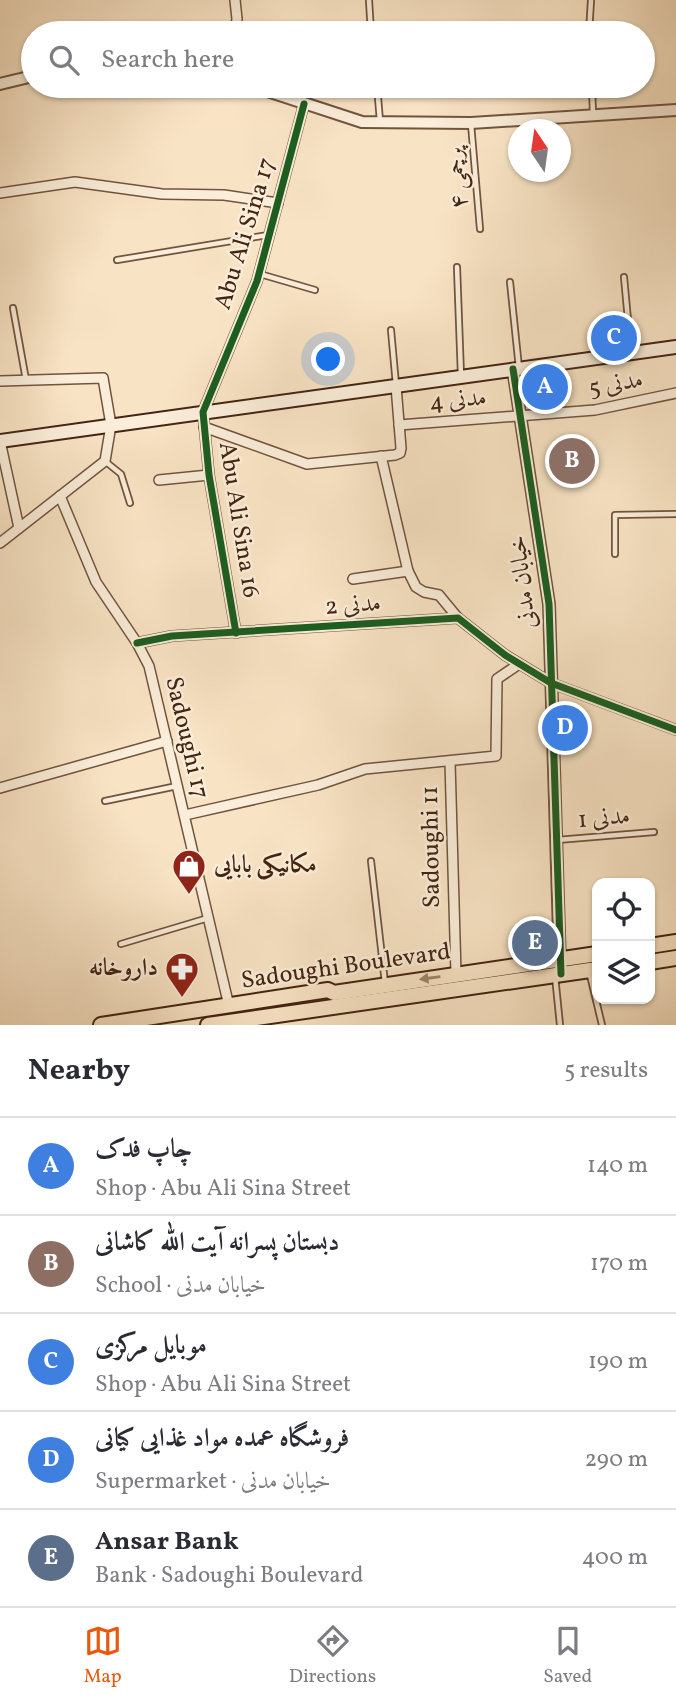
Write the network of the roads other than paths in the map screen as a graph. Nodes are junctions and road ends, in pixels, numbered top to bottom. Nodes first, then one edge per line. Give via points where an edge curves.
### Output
1 (235, 0) edge
2 (369, 0) edge
3 (591, 0) edge
4 (237, 21) edge
5 (370, 21) edge
6 (590, 21) edge
7 (21, 79) edge
8 (0, 84) edge
9 (286, 98) edge
10 (378, 98) edge
11 (592, 98) edge
12 (304, 104) junction
13 (676, 110) edge
14 (593, 116) junction
15 (380, 122) junction
16 (471, 123) junction
17 (0, 193) edge
18 (278, 203) junction
19 (480, 229) dead end
20 (269, 235) junction
21 (117, 260) dead end
22 (457, 267) dead end
23 (259, 273) junction
24 (624, 277) dead end
25 (510, 282) dead end
26 (315, 290) dead end
27 (13, 308) dead end
28 (391, 330) dead end
29 (676, 347) edge
30 (631, 353) junction
31 (516, 369) junction
32 (461, 377) junction
33 (27, 380) junction
34 (0, 381) edge
35 (396, 386) junction
36 (676, 393) edge
37 (203, 412) junction
38 (520, 416) junction
39 (111, 425) junction
40 (399, 425) junction
41 (204, 427) junction
42 (0, 441) edge
43 (381, 456) junction
44 (105, 461) junction
45 (209, 475) junction
46 (159, 480) dead end
47 (60, 496) junction
48 (130, 503) dead end
49 (676, 514) edge
50 (19, 528) junction
51 (0, 543) edge
52 (615, 554) dead end
53 (408, 572) junction
54 (353, 579) dead end
55 (458, 618) junction
56 (236, 633) junction
57 (137, 643) junction
58 (519, 664) junction
59 (551, 683) junction
60 (676, 730) edge
61 (167, 741) junction
62 (450, 762) junction
63 (177, 785) junction
64 (0, 788) edge
65 (105, 801) dead end
66 (185, 815) junction
67 (654, 832) dead end
68 (556, 840) junction
69 (371, 861) dead end
70 (209, 918) junction
71 (676, 943) edge
72 (121, 944) dead end
73 (655, 945) edge
74 (592, 956) edge
75 (676, 958) edge
76 (655, 961) edge
77 (512, 966) junction
78 (554, 969) junction
79 (592, 970) edge
80 (456, 974) junction
81 (514, 981) junction
82 (385, 984) junction
83 (334, 993) junction
84 (257, 1003) junction
85 (599, 1004) edge
86 (229, 1006) junction
87 (294, 1022) edge
88 (101, 1025) edge
89 (208, 1025) edge
90 (560, 1025) edge
91 (602, 1025) edge

1 - 4 street
2 - 5 lane
3 - 6 lane
7 - 8 street
9 - 12 street
10 - 15 lane
11 - 14 lane
12 - 15 street via 362,122
12 - 18 street, Abu Ali Sina 17
13 - 14 street
14 - 16 street
15 - 16 street
16 - 19 lane, پرچمی ۴
17 - 18 street via 75,182
18 - 20 street, Abu Ali Sina 17
20 - 21 lane
20 - 23 street, Abu Ali Sina 17
22 - 32 lane
23 - 26 lane
23 - 37 street, Abu Ali Sina 17
24 - 30 lane
25 - 31 lane
27 - 33 lane
28 - 35 lane
29 - 30 main road
30 - 31 main road
31 - 32 main road
31 - 38 street, خیابان مدنی
32 - 35 main road
33 - 34 street
33 - 39 street via 103,379
35 - 37 main road
35 - 40 street
36 - 38 street, مدنی 5 via 595,410
37 - 39 main road
37 - 41 street, Abu Ali Sina 16
38 - 40 street, مدنی 4
38 - 59 street, خیابان مدنی via 549,604
39 - 42 main road
39 - 44 street
40 - 43 street via 400,453
41 - 43 street via 307,464
41 - 45 street, Abu Ali Sina 16
42 - 50 street
43 - 53 street
44 - 47 street
44 - 48 lane via 121,474
45 - 46 street
45 - 56 street, Abu Ali Sina 16
47 - 50 street
47 - 57 street, Sadoughi 17 via 96,582
49 - 52 lane via 615,515
50 - 51 street
53 - 54 street
53 - 55 street via 416,587 439,596
55 - 56 street, مدنی 2
55 - 58 street
56 - 57 street, مدنی 2
57 - 61 street, Sadoughi 17 via 149,666
58 - 59 street
58 - 62 street via 497,679 496,756
59 - 60 street
59 - 68 street, خیابان مدنی
61 - 63 street, Sadoughi 17
61 - 64 street
62 - 66 street via 365,769 318,785
62 - 80 street, Sadoughi 11
63 - 65 lane
63 - 66 street, Sadoughi 17
66 - 70 street, Sadoughi 17
67 - 68 lane, مدنی 1
68 - 78 street, خیابان مدنی
69 - 82 lane
70 - 72 lane
70 - 86 street, Sadoughi 17
71 - 73 main road
74 - 78 main road, Sadoughi Boulevard
75 - 76 main road
77 - 78 main road, Sadoughi Boulevard
77 - 80 main road, Sadoughi Boulevard
77 - 81 main road
78 - 79 main road, Sadoughi Boulevard
78 - 81 main road, Sadoughi Boulevard
78 - 90 lane
80 -> 82 main road, Sadoughi Boulevard
81 - 87 main road, Sadoughi Boulevard via 313,1010
82 - 83 main road, Sadoughi Boulevard
83 - 84 main road, Sadoughi Boulevard via 328,990
83 - 87 main road via 304,1000
84 - 86 main road, Sadoughi Boulevard
84 - 87 main road via 271,1004
85 - 91 lane
86 - 88 main road, Sadoughi Boulevard
87 - 89 main road, Sadoughi Boulevard

